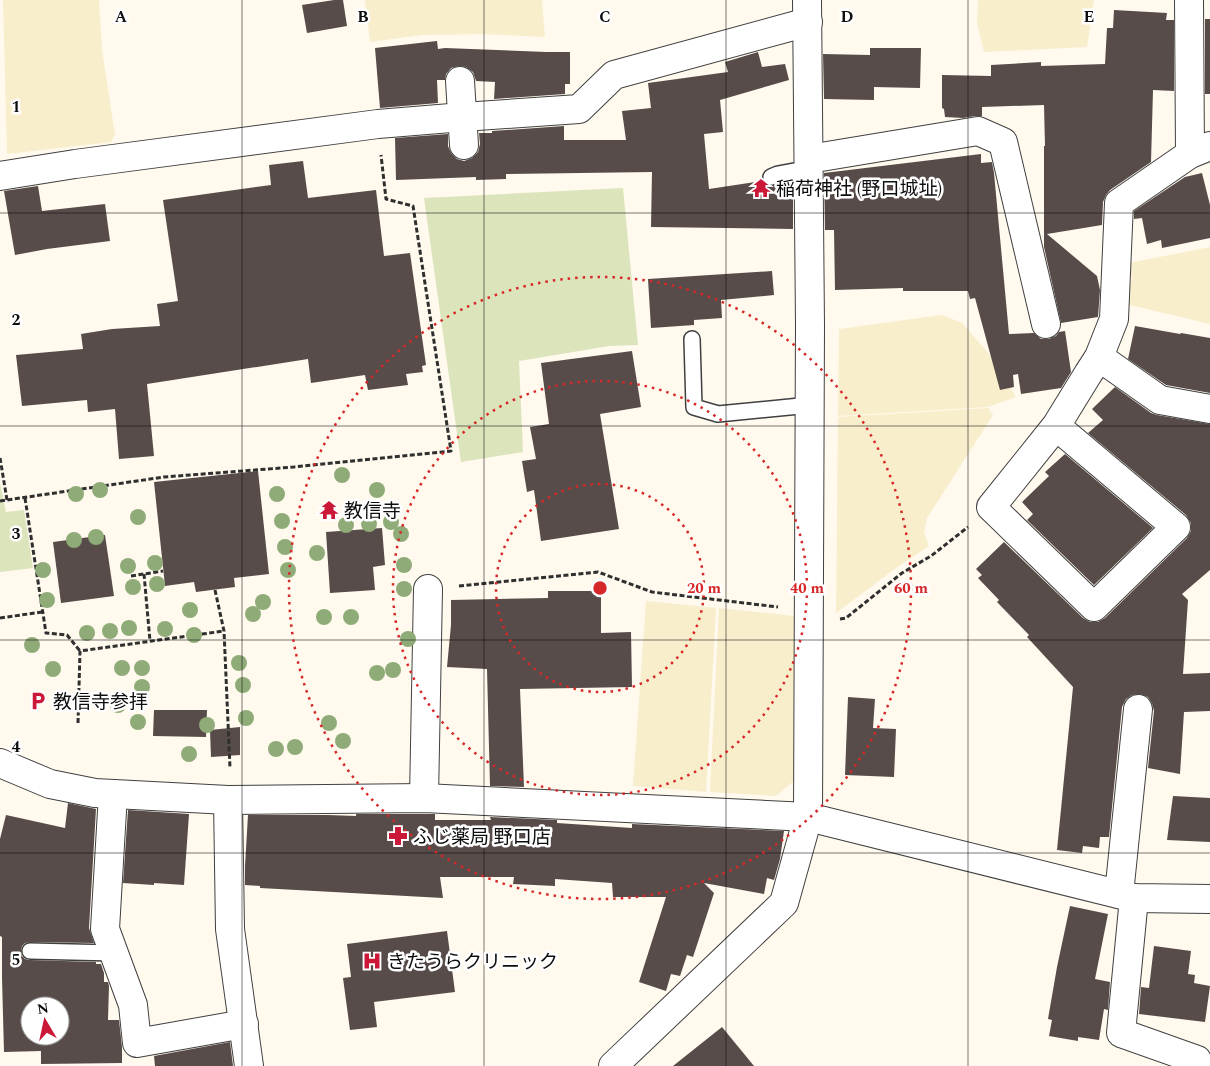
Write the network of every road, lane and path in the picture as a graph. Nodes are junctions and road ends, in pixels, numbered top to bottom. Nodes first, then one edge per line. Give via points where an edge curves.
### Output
1 (1189, 0) edge
2 (808, 11) edge
3 (460, 80) dead end
4 (463, 117) junction
5 (378, 124) junction
6 (464, 145) dead end
7 (1200, 150) edge
8 (809, 169) junction
9 (0, 176) edge
10 (771, 177) dead end
11 (1046, 324) dead end
12 (692, 339) dead end
13 (1099, 357) junction
14 (810, 406) junction
15 (1210, 409) edge
16 (1056, 426) junction
17 (0, 458) edge
18 (25, 498) junction
19 (7, 500) junction
20 (0, 501) edge
21 (991, 507) junction
22 (162, 571) dead end
23 (144, 574) junction
24 (131, 576) dead end
25 (428, 589) joint
26 (215, 590) dead end
27 (42, 612) junction
28 (0, 618) edge
29 (809, 620) junction
30 (224, 631) junction
31 (150, 641) junction
32 (80, 651) junction
33 (1138, 709) dead end
34 (78, 723) dead end
35 (0, 763) edge
36 (230, 769) dead end
37 (113, 794) junction
38 (424, 798) junction
39 (228, 800) junction
40 (808, 818) junction
41 (1126, 896) junction
42 (1210, 899) edge
43 (30, 951) dead end
44 (114, 953) junction
45 (244, 1024) junction
46 (250, 1066) edge
47 (613, 1066) edge
48 (1196, 1066) edge

1 - 7 street
2 - 4 street via 614,75 579,110
2 - 8 street
3 - 4 street
4 - 5 street
4 - 6 street
5 - 9 street
5 - 18 path via 386,199 413,206 451,451 164,477
7 - 13 street via 1119,203 1114,319
8 - 10 lane via 795,181 794,171
8 - 11 street via 978,131 1003,142
8 - 14 street
12 - 14 lane via 694,407 718,414
13 - 15 street via 1160,400
13 - 16 street
14 - 29 street
16 - 21 street
16 - 21 street via 1176,527 1094,607
17 - 19 path
18 - 19 path
18 - 27 path
19 - 20 path
21 - 29 path via 950,542 902,572 846,618
22 - 23 path
23 - 24 path
23 - 31 path
25 - 29 path via 598,572 652,592
25 - 38 street
26 - 30 path
27 - 28 path
27 - 32 path via 46,633 67,635
29 - 40 street
30 - 31 path
30 - 36 path
31 - 32 path
32 - 34 path
33 - 41 street
35 - 37 street via 50,784 95,794
37 - 39 street
37 - 44 street via 105,929
38 - 39 street
38 - 40 street
39 - 45 street via 230,929
40 - 41 street
40 - 47 street via 784,903
41 - 42 street
41 - 48 street via 1120,1033 1197,1060
43 - 44 lane
44 - 45 street via 133,1005 137,1043
45 - 46 street

